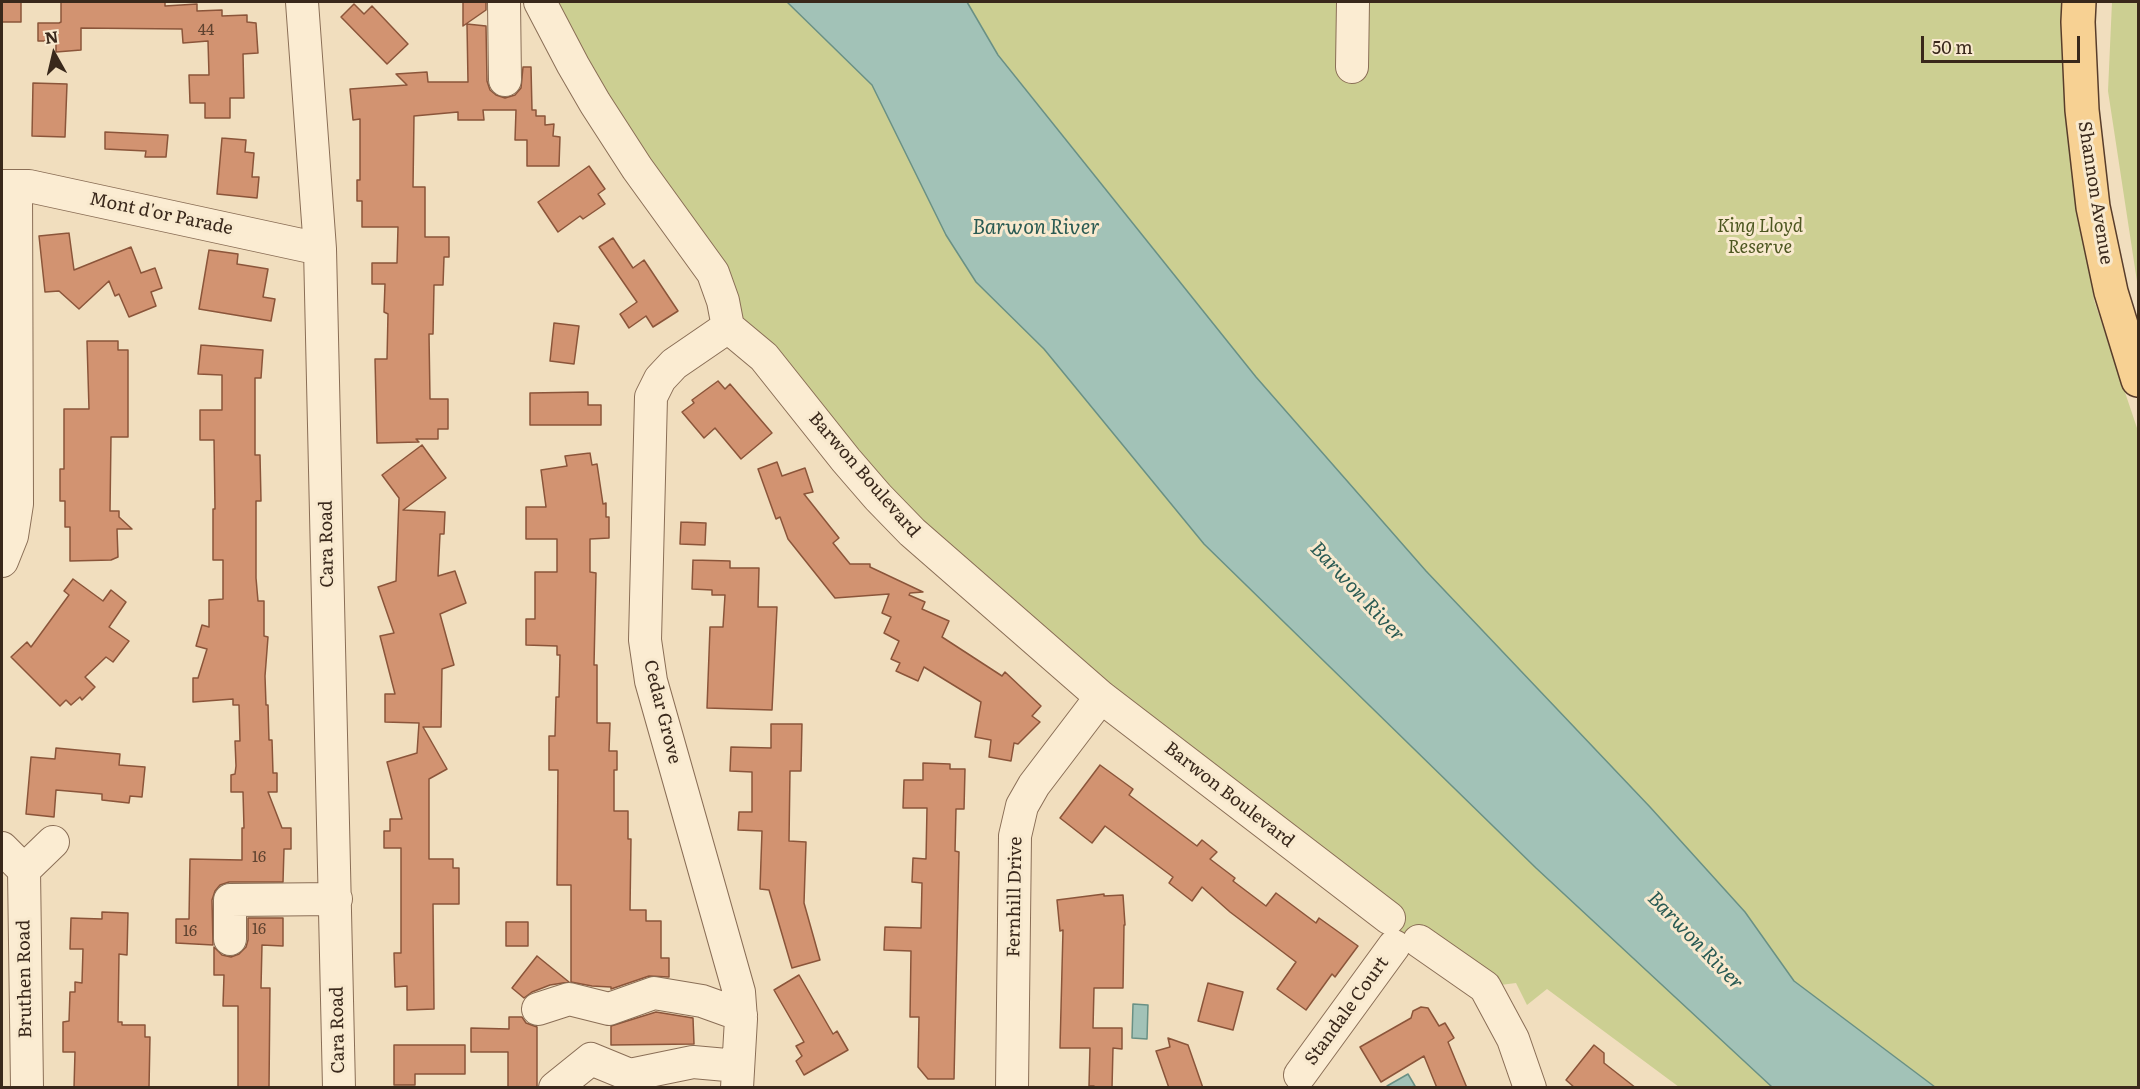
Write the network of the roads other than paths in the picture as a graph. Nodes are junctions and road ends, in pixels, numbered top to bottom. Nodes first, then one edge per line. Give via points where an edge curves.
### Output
1 (302, 2) edge
2 (504, 2) edge
3 (540, 2) edge
4 (1353, 2) edge
5 (2079, 2) edge
6 (1352, 67) dead end
7 (504, 80) dead end
8 (9, 186) edge
9 (320, 249) junction
10 (728, 327) junction
11 (2139, 380) edge
12 (2, 561) edge
13 (1101, 697) junction
14 (52, 842) dead end
15 (2, 848) edge
16 (24, 870) junction
17 (336, 899) junction
18 (1401, 935) junction
19 (230, 939) dead end
20 (538, 1009) dead end
21 (741, 1015) junction
22 (1300, 1075) dead end
23 (738, 1077) edge
24 (27, 1088) edge
25 (339, 1088) edge
26 (555, 1088) edge
27 (1012, 1088) edge
28 (1530, 1088) edge

1 - 9 street, Cara Road
2 - 7 street
3 - 10 street via 595,103 712,273
4 - 6 street
5 - 11 main road, Shannon Avenue via 2082,110 2093,207 2111,292
8 - 9 street, Mont d'or Parade via 29,186
8 - 12 street via 17,504 12,536
9 - 17 street, Cara Road
10 - 13 street, Barwon Boulevard via 764,357 846,460 912,532
10 - 21 street, Cedar Grove via 674,364 651,398 645,640 651,681 739,992
13 - 18 street, Barwon Boulevard
13 - 27 street, Fernhill Drive via 1022,806 1016,836
14 - 16 street
15 - 16 street
16 - 24 street, Bruthen Road
17 - 19 street via 230,900
17 - 25 street, Cara Road
18 - 22 street, Standale Court
18 - 28 street, Barwon Boulevard via 1485,987 1513,1039
20 - 21 street via 569,999 609,1009 654,993 702,1000
21 - 23 street, Cedar Grove
23 - 26 street via 693,1062 630,1075 591,1059

